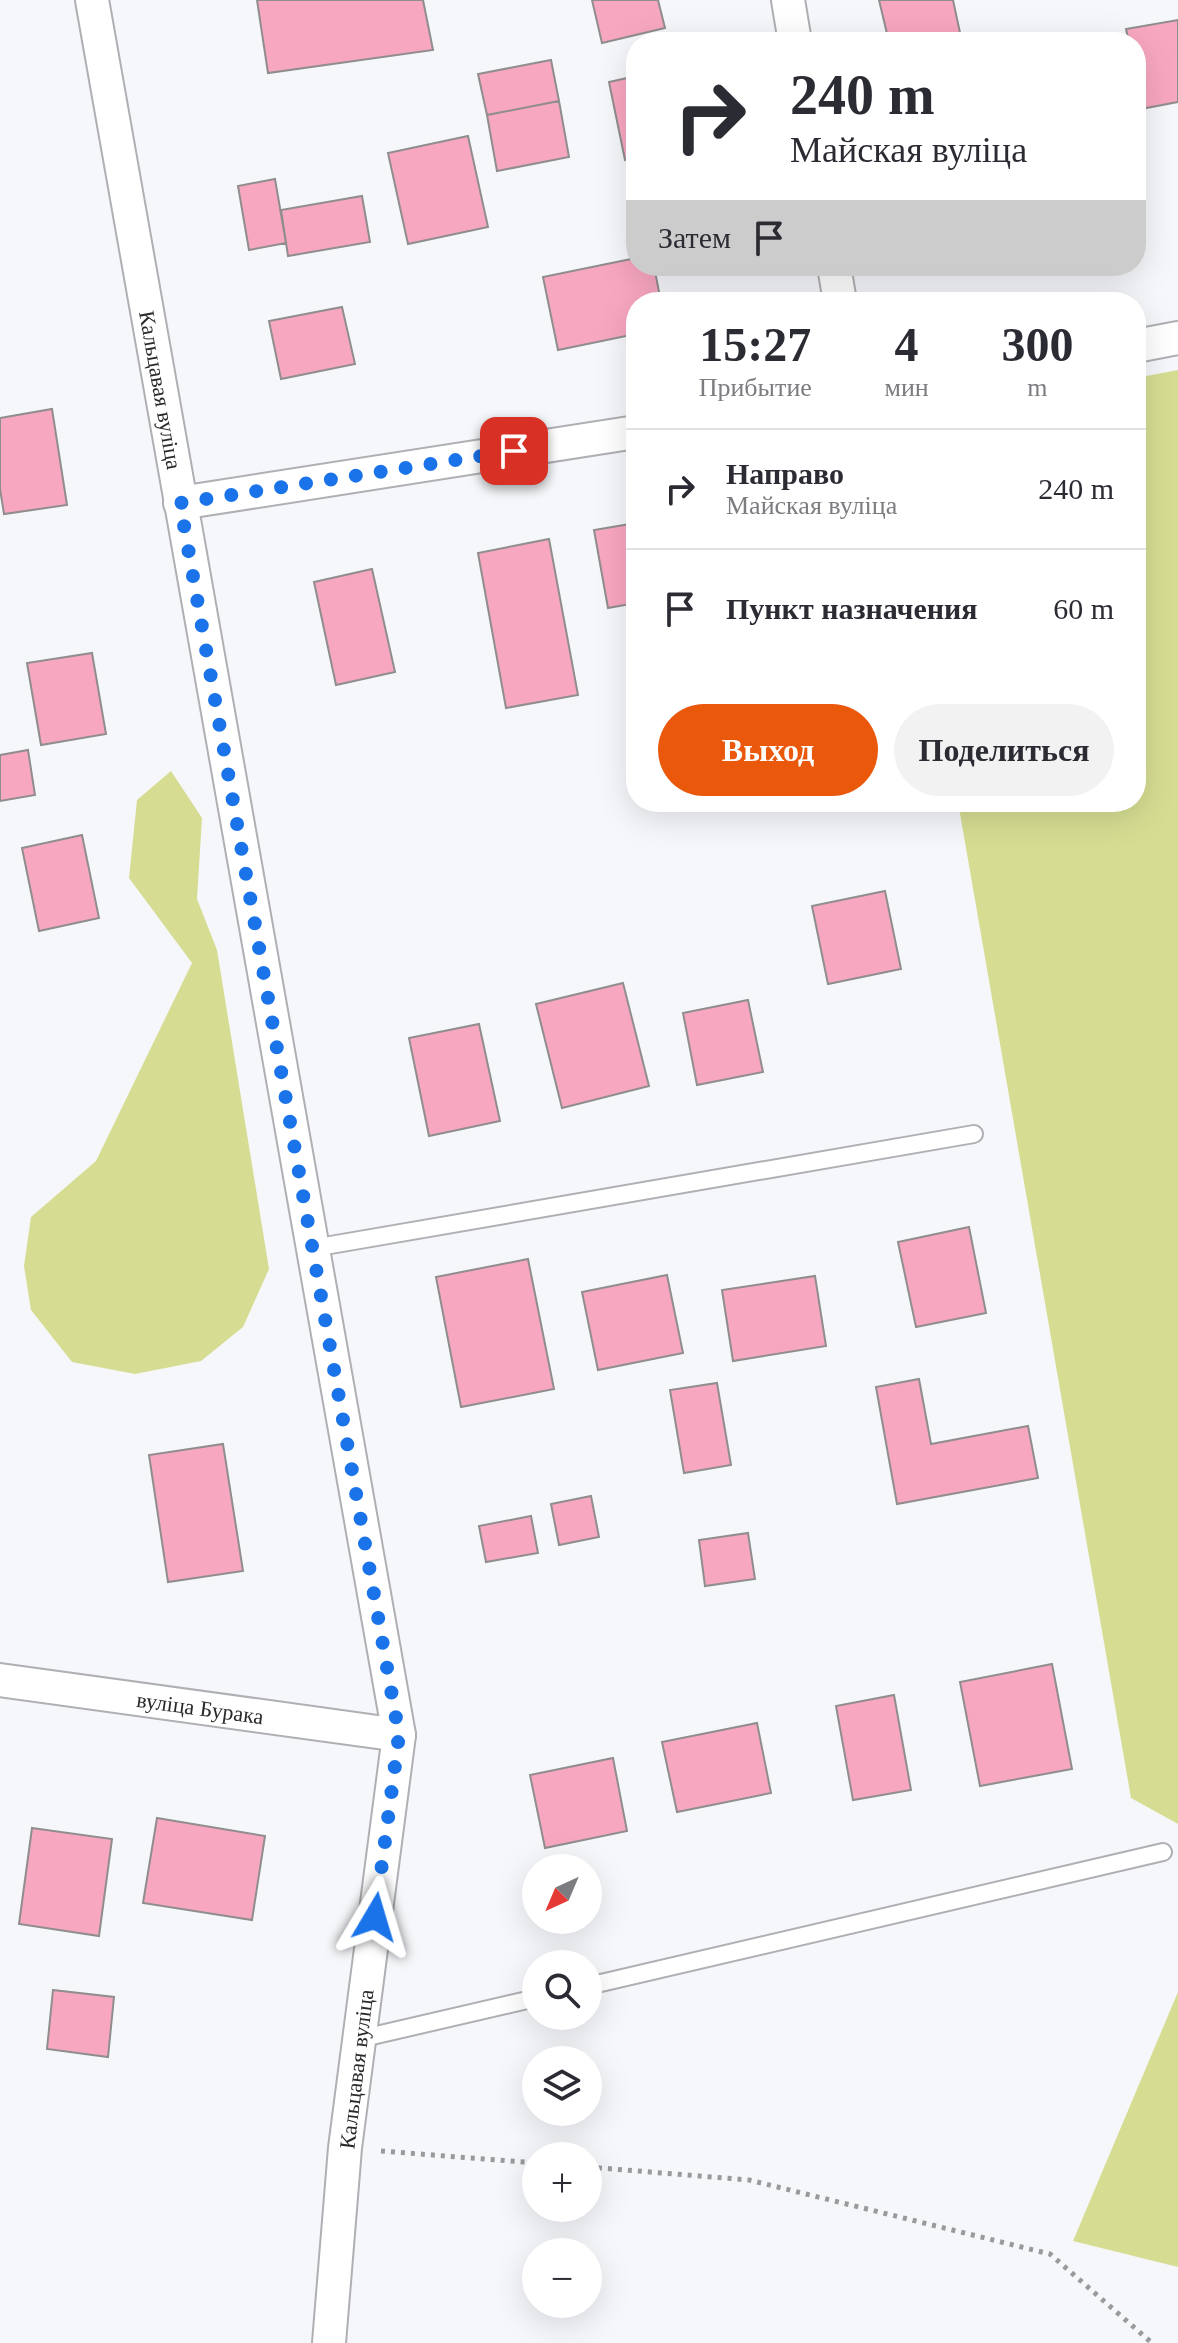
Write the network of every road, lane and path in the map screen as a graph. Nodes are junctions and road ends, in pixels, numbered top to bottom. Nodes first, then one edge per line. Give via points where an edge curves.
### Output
1 (92, 0) edge
2 (788, 0) edge
3 (793, 32) edge
4 (1178, 338) edge
5 (1146, 344) edge
6 (626, 434) edge
7 (180, 503) junction
8 (974, 1134) dead end
9 (313, 1248) junction
10 (0, 1680) edge
11 (399, 1735) junction
12 (1163, 1852) dead end
13 (602, 1983) edge
14 (522, 2001) edge
15 (359, 2039) junction
16 (345, 2148) junction
17 (522, 2162) edge
18 (602, 2168) edge
19 (329, 2343) edge
20 (1152, 2343) edge

1 - 7 street, Кальцавая вуліца
2 - 3 street
4 - 5 street
6 - 7 street
7 - 9 street, Кальцавая вуліца
8 - 9 lane
9 - 11 street, Кальцавая вуліца
10 - 11 street, вуліца Бурака
11 - 15 street, Кальцавая вуліца
12 - 13 lane
14 - 15 lane
15 - 16 street, Кальцавая вуліца
16 - 17 path
16 - 19 street, Кальцавая вуліца
18 - 20 path via 749,2180 1050,2254

